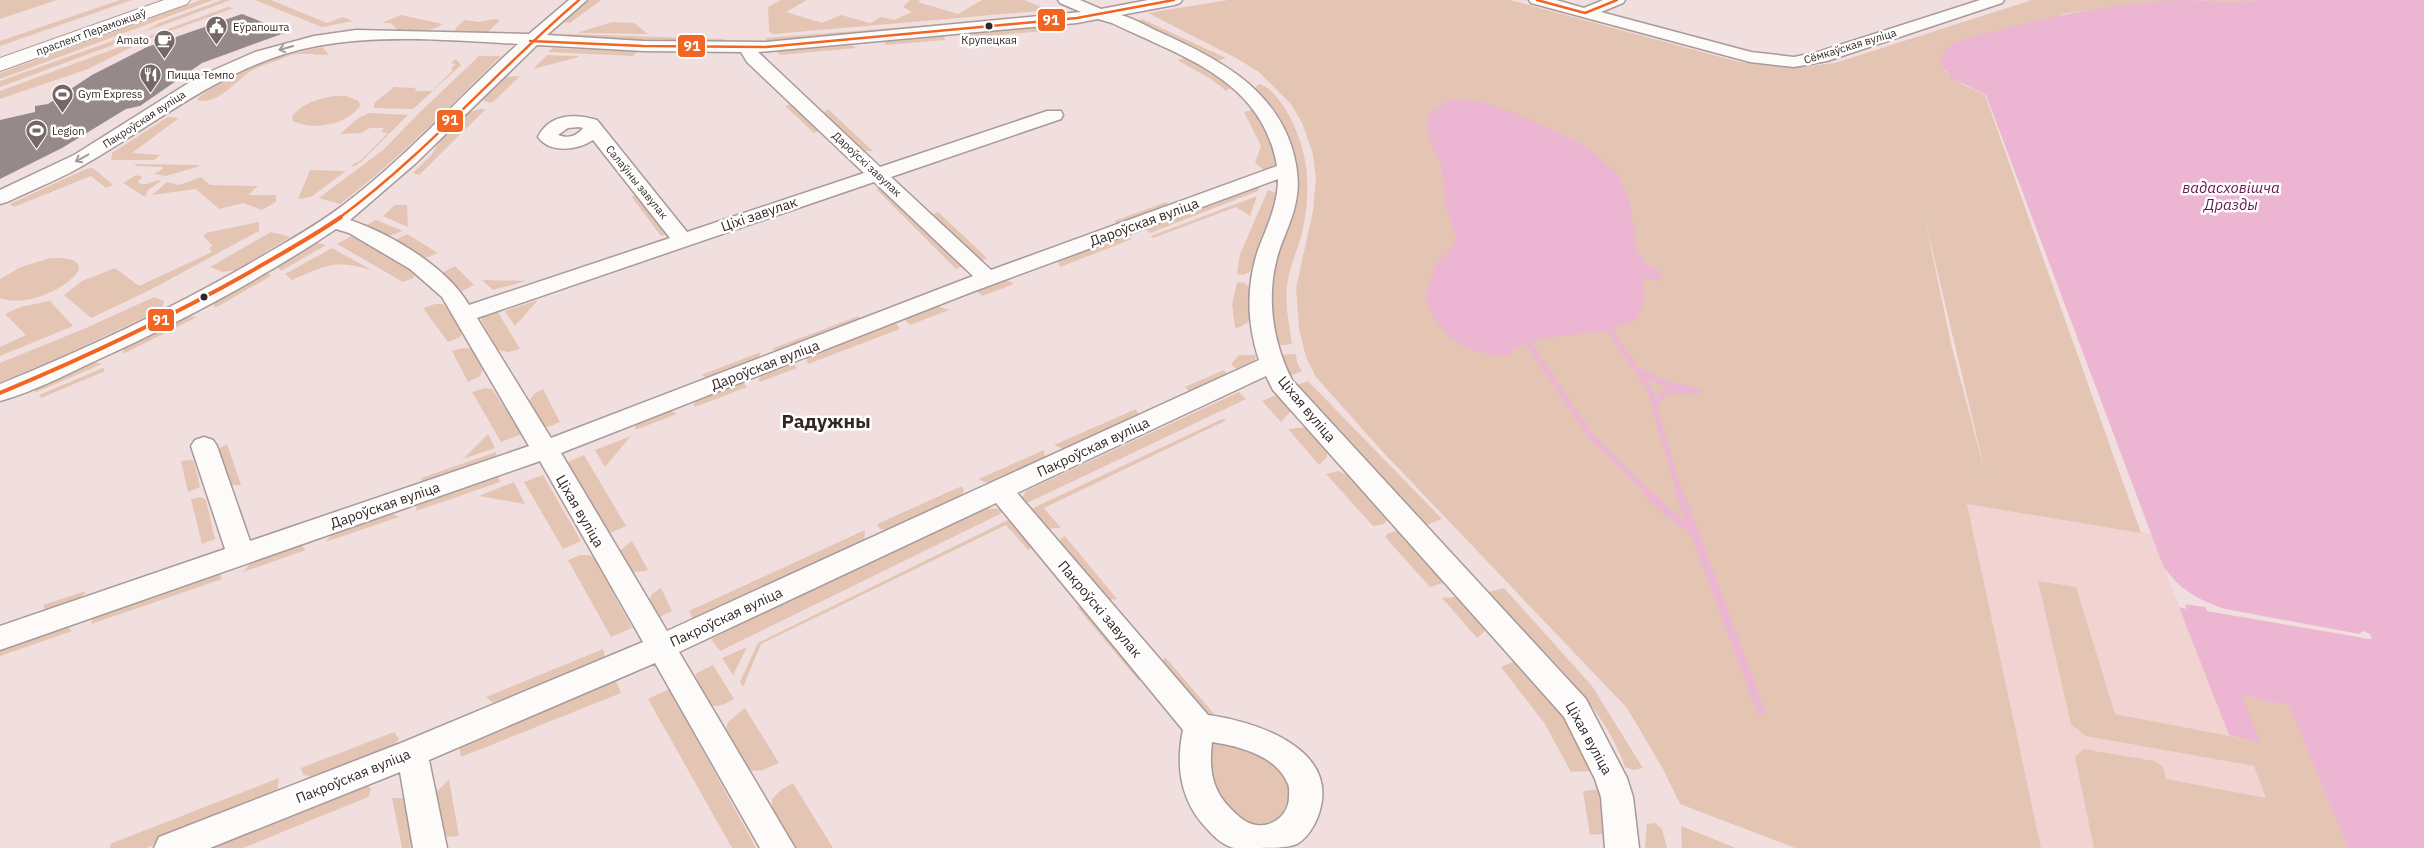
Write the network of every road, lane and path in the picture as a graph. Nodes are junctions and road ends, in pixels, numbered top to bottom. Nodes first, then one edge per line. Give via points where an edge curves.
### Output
1 (150, 0) edge
2 (182, 0) edge
3 (579, 0) edge
4 (1066, 0) edge
5 (1174, 0) edge
6 (1537, 0) edge
7 (1617, 0) edge
8 (1996, 0) edge
9 (1585, 13) junction
10 (1102, 15) junction
11 (530, 41) junction
12 (747, 48) junction
13 (0, 53) edge
14 (0, 65) edge
15 (1054, 115) dead end
16 (590, 124) dead end
17 (1287, 169) junction
18 (878, 174) junction
19 (0, 198) edge
20 (334, 221) junction
21 (683, 240) junction
22 (988, 279) junction
23 (464, 314) junction
24 (1271, 364) junction
25 (0, 393) edge
26 (204, 446) dead end
27 (546, 449) junction
28 (1000, 490) junction
29 (241, 555) junction
30 (0, 638) edge
31 (660, 648) junction
32 (1199, 727) dead end
33 (412, 753) junction
34 (171, 848) edge
35 (430, 848) edge
36 (778, 848) edge
37 (1622, 848) edge

1 - 13 main road, праспект Пераможцаў
2 - 14 main road, праспект Пераможцаў
3 - 11 street
4 - 10 street, Ціхая вуліца
5 - 10 street, Пакроўская вуліца
6 - 9 street, Сёмкаўская вуліца
7 - 9 street
8 - 9 street, Сёмкаўская вуліца via 1821,57 1794,62 1750,57
10 - 12 street, Пакроўская вуліца
10 - 17 street, Ціхая вуліца via 1118,19 1193,55 1246,89 1274,127
11 - 12 street, Пакроўская вуліца
11 -> 19 street, Пакроўская вуліца via 385,35 334,38 288,48 204,81 81,159
11 - 20 street via 388,179
12 - 18 street, Дароўскі завулак via 753,58
15 - 18 street, Ціхі завулак
16 - 21 street, Салаўіны завулак
17 - 22 street, Дароўская вуліца
17 - 24 street, Ціхая вуліца via 1286,200 1262,280 1261,318
18 - 21 street, Ціхі завулак
18 - 22 street, Дароўскі завулак
20 - 23 street, Ціхая вуліца via 356,229 418,264 451,293
20 - 25 street via 236,281 140,331
21 - 23 street, Ціхі завулак
22 - 27 street, Дароўская вуліца
23 - 27 street, Ціхая вуліца
24 - 28 street, Пакроўская вуліца
24 - 37 street, Ціхая вуліца via 1282,384 1575,708 1611,778
26 - 29 street
27 - 29 street, Дароўская вуліца
27 - 31 street, Ціхая вуліца
28 - 31 street, Пакроўская вуліца
28 - 32 street, Пакроўскі завулак
29 - 30 street, Дароўская вуліца
31 - 33 street, Пакроўская вуліца
31 - 36 street, Ціхая вуліца
33 - 34 street, Пакроўская вуліца
33 - 35 street

